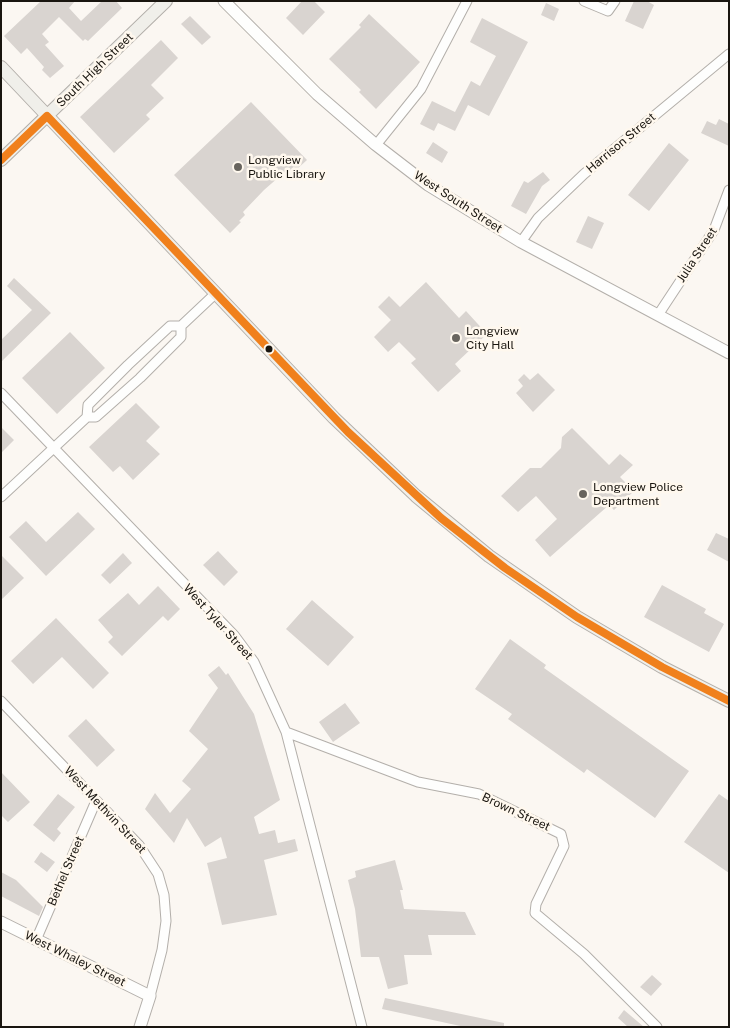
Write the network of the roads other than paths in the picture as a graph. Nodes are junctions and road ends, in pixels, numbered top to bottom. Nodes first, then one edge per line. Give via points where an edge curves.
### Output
1 (166, 1) edge
2 (224, 1) edge
3 (467, 1) edge
4 (584, 1) edge
5 (615, 1) edge
6 (729, 54) edge
7 (1, 67) edge
8 (47, 116) junction
9 (376, 145) junction
10 (1, 160) edge
11 (729, 190) edge
12 (725, 212) edge
13 (521, 242) junction
14 (215, 294) junction
15 (658, 315) junction
16 (181, 326) junction
17 (729, 353) edge
18 (1, 393) edge
19 (87, 417) junction
20 (54, 447) junction
21 (1, 497) edge
22 (1, 701) edge
23 (729, 701) edge
24 (286, 732) junction
25 (96, 801) junction
26 (1, 922) edge
27 (36, 940) junction
28 (150, 996) junction
29 (140, 1027) edge
30 (362, 1027) edge
31 (657, 1027) edge

1 - 8 main road, South High Street
2 - 9 street, West South Street via 299,77
3 - 9 street via 421,89
4 - 5 street via 609,11
6 - 13 street, Harrison Street via 584,174 538,218
7 - 8 main road
8 - 10 main road, South High Street
8 - 14 main road
9 - 13 street, West South Street via 428,185
11 - 12 street, Julia Street
12 - 15 street, Julia Street
13 - 15 street, West South Street
14 - 16 street
14 - 23 main road via 361,445 473,543 532,588 597,630
15 - 17 street, West South Street
16 - 19 street via 181,337 140,378 96,417
16 - 19 street via 170,326 128,365 88,405
18 - 20 street, West Tyler Street
19 - 20 street
20 - 21 street
20 - 24 street, West Tyler Street via 244,646 263,678
22 - 25 street, West Methvin Street
24 - 30 street, West Tyler Street
24 - 31 street, Brown Street via 418,782 486,796 562,834 564,846 535,912 584,954
25 - 27 street, Bethel Street
25 - 28 street, West Methvin Street via 147,856 162,886 165,934
26 - 27 street, West Whaley Street
27 - 28 street, West Whaley Street
28 - 29 street, West Methvin Street

